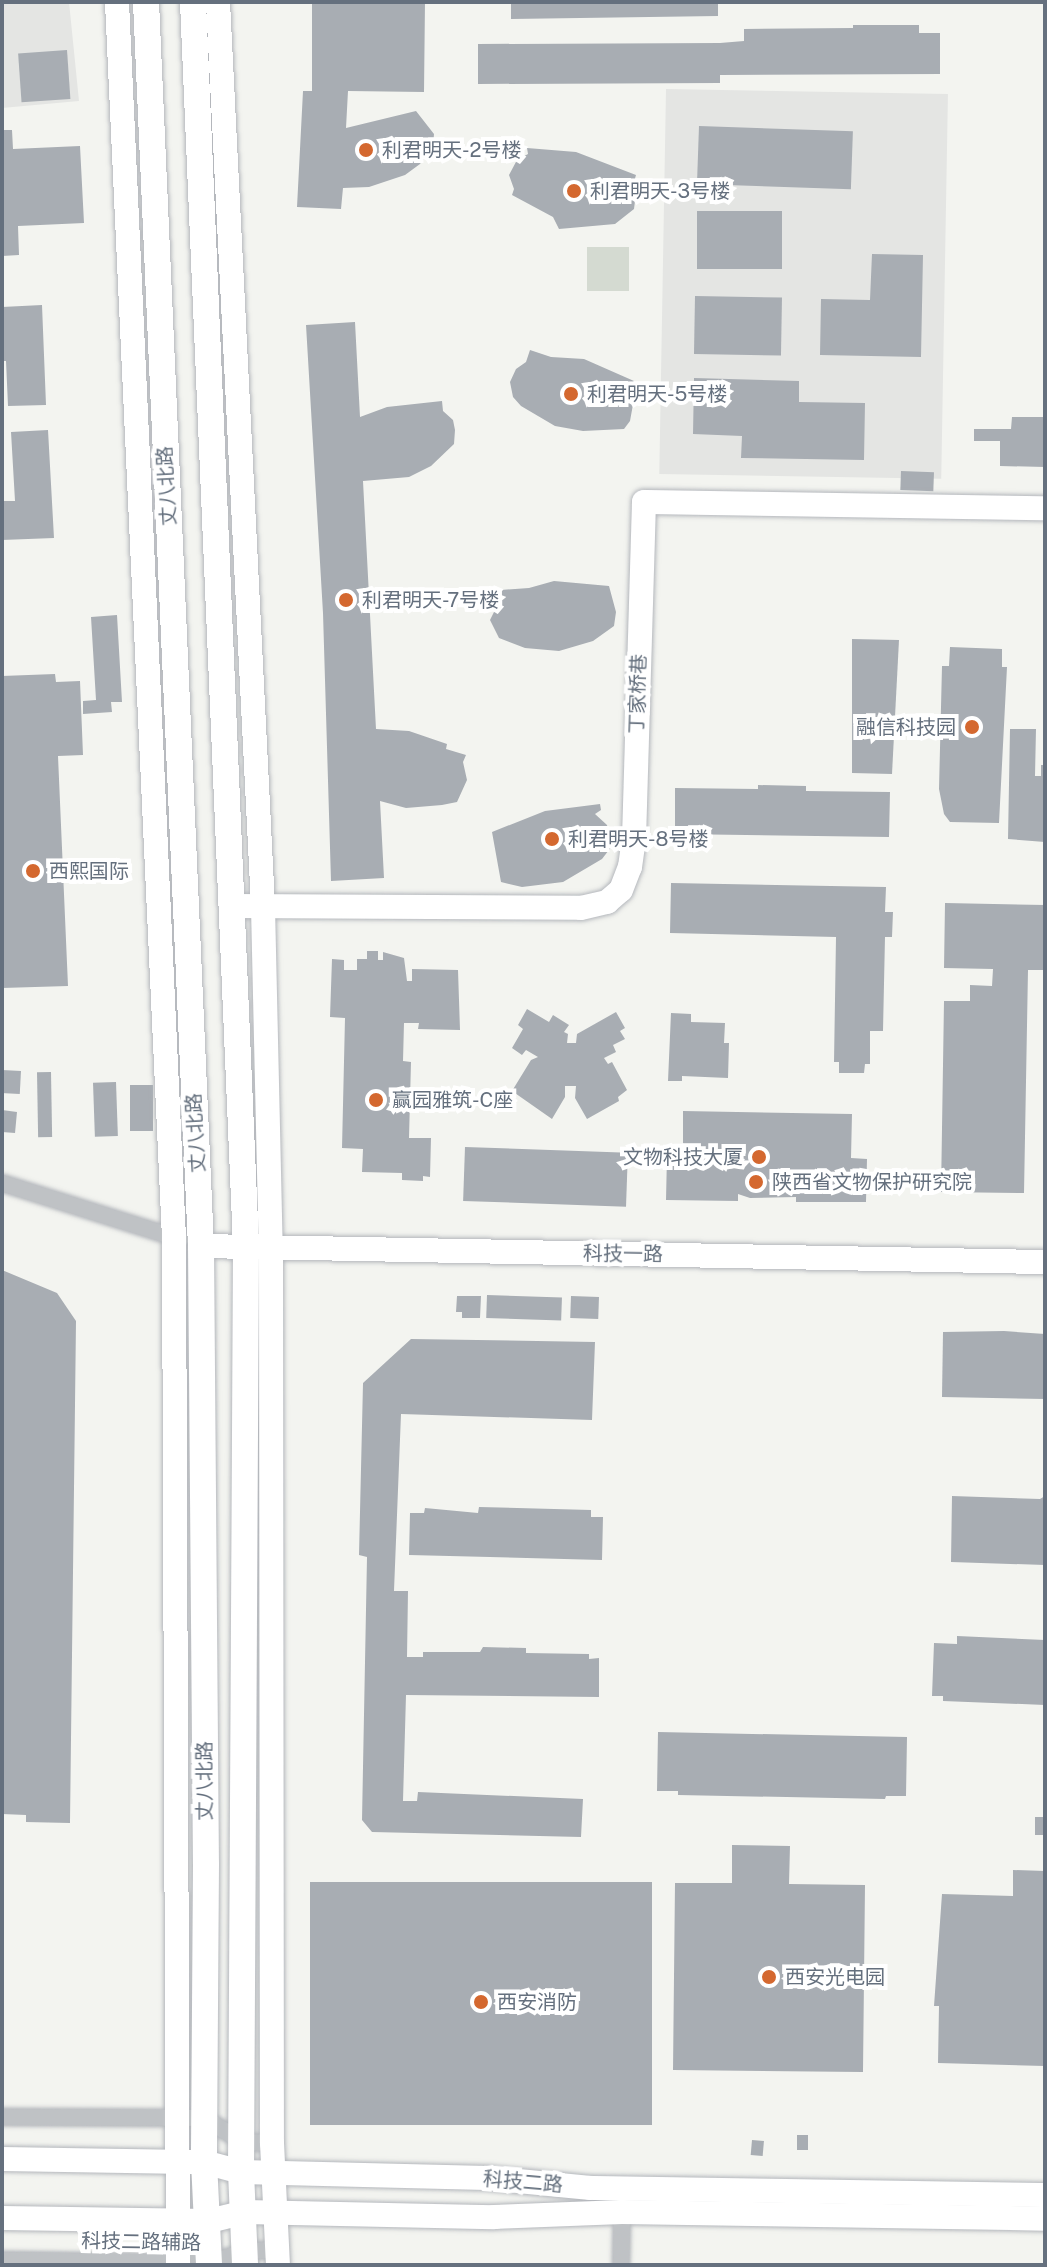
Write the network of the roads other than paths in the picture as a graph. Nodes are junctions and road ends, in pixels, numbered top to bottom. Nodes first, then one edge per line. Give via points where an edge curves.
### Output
1 (117, 2) edge
2 (146, 2) edge
3 (193, 2) edge
4 (218, 2) edge
5 (1045, 508) edge
6 (232, 906) junction
7 (263, 907) junction
8 (2, 1183) edge
9 (174, 1237) junction
10 (201, 1246) junction
11 (259, 1247) junction
12 (1045, 1262) edge
13 (2, 2117) edge
14 (176, 2118) junction
15 (205, 2118) junction
16 (242, 2142) junction
17 (272, 2143) junction
18 (2, 2159) edge
19 (191, 2162) junction
20 (241, 2172) junction
21 (272, 2173) junction
22 (1045, 2195) edge
23 (245, 2212) junction
24 (622, 2212) junction
25 (278, 2213) junction
26 (2, 2218) edge
27 (1045, 2219) edge
28 (178, 2221) junction
29 (209, 2221) junction
30 (245, 2258) edge
31 (278, 2258) edge
32 (2, 2260) edge
33 (178, 2264) edge
34 (209, 2264) edge
35 (621, 2265) edge

1 - 9 main road
2 - 10 main road, 丈八北路
3 - 6 main road, 丈八北路
4 - 7 main road
5 - 7 main road, 丁家桥巷 via 644,502 634,839 621,890 607,902 581,908
6 - 7 main road, 丁家桥巷
6 - 11 main road, 丈八北路
7 - 11 main road
8 - 9 street
9 - 10 street
9 - 14 main road
10 - 11 main road, 科技一路
10 - 15 main road, 丈八北路
11 - 12 main road, 科技一路
11 - 16 main road, 丈八北路
11 - 17 main road
13 - 14 street
14 - 15 street
14 - 19 main road
15 - 16 street
15 - 19 main road, 丈八北路
16 - 17 street
16 - 20 main road, 丈八北路
17 - 21 main road
18 - 19 main road, 科技二路
19 - 20 main road, 科技二路
19 - 28 main road
19 - 29 main road, 丈八北路
20 - 21 main road, 科技二路
20 - 23 main road, 丈八北路
21 - 22 main road, 科技二路 via 487,2178 591,2188
21 - 25 main road
23 - 25 main road, 科技二路
23 - 29 main road, 科技二路
23 - 30 main road, 丈八北路
24 - 25 main road, 科技二路 via 494,2217
24 - 27 main road, 科技二路
24 - 35 street
25 - 31 main road
26 - 28 main road, 科技二路
28 - 29 main road, 科技二路
28 - 33 main road
29 - 34 main road, 丈八北路
30 - 31 street, 科技二路辅路
30 - 34 street, 科技二路辅路
32 - 33 street, 科技二路辅路
33 - 34 street, 科技二路辅路

